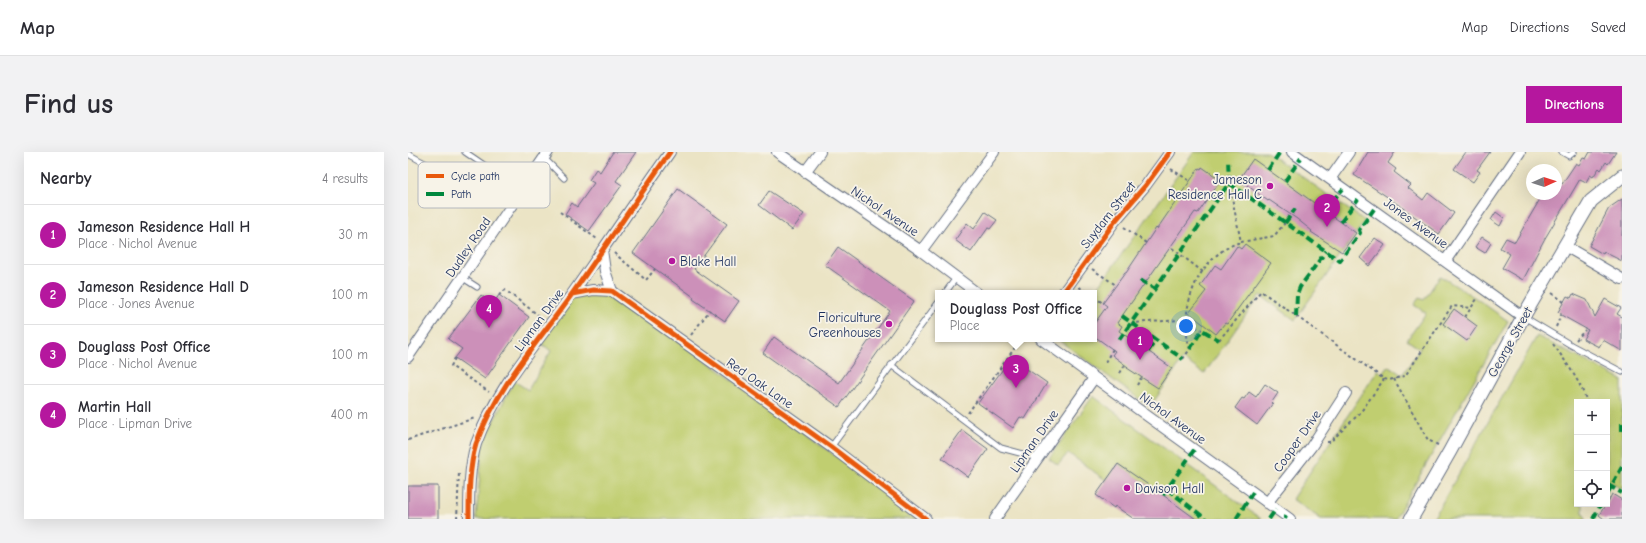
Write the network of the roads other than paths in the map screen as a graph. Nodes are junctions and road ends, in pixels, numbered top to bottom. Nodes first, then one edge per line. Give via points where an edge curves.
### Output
1 (465, 152) edge
2 (670, 152) edge
3 (777, 152) edge
4 (820, 152) edge
5 (994, 152) edge
6 (1170, 152) edge
7 (1292, 152) edge
8 (1349, 152) edge
9 (1520, 152) edge
10 (1562, 152) edge
11 (1574, 152) edge
12 (408, 154) edge
13 (546, 155) edge
14 (423, 162) edge
15 (480, 162) edge
16 (805, 172) junction
17 (1622, 176) edge
18 (564, 178) dead end
19 (1330, 179) junction
20 (510, 208) edge
21 (1564, 246) junction
22 (603, 248) junction
23 (921, 251) junction
24 (1446, 260) junction
25 (463, 278) junction
26 (956, 278) junction
27 (1622, 279) edge
28 (477, 287) dead end
29 (947, 290) edge
30 (973, 290) edge
31 (1065, 290) edge
32 (612, 291) junction
33 (572, 294) junction
34 (935, 307) edge
35 (1523, 317) junction
36 (1044, 342) edge
37 (408, 357) edge
38 (891, 366) junction
39 (1622, 372) edge
40 (1094, 378) junction
41 (1346, 393) dead end
42 (831, 447) junction
43 (1039, 459) junction
44 (1268, 503) junction
45 (469, 519) edge
46 (926, 519) edge
47 (995, 519) edge
48 (1290, 519) edge
49 (1410, 519) edge

1 - 15 lane
2 - 22 street, Lipman Drive
3 - 16 street, Nichol Avenue
4 - 16 street
5 - 23 street
6 - 31 street, Suydam Street via 1115,221
7 - 19 street, Jones Avenue
8 - 19 street
9 - 24 street
10 - 11 lane via 1569,156
12 - 14 lane
13 - 18 lane
16 - 23 street, Nichol Avenue
17 - 21 street, George Street via 1591,201
19 - 24 street, Jones Avenue
20 - 25 street, Dudley Road
21 - 27 street
21 - 35 street, George Street
22 - 32 street via 605,271
22 - 33 street, Lipman Drive
23 - 26 street, Nichol Avenue
24 - 35 street, Jones Avenue
25 - 28 lane
25 - 37 street, Dudley Road
26 - 29 lane
26 - 30 street, Nichol Avenue
32 - 33 street via 593,290
32 - 42 street, Red Oak Lane
33 - 45 street, Lipman Drive via 519,366 486,420 476,446 471,471
34 - 38 lane
35 - 39 lane
35 - 49 street, George Street
36 - 40 street, Nichol Avenue
38 - 42 lane
38 - 43 lane via 1001,448
40 - 43 street, Lipman Drive
40 - 44 street, Nichol Avenue
41 - 44 street, Cooper Drive
42 - 46 street, Red Oak Lane
43 - 47 street, Lipman Drive
44 - 48 street, Nichol Avenue

